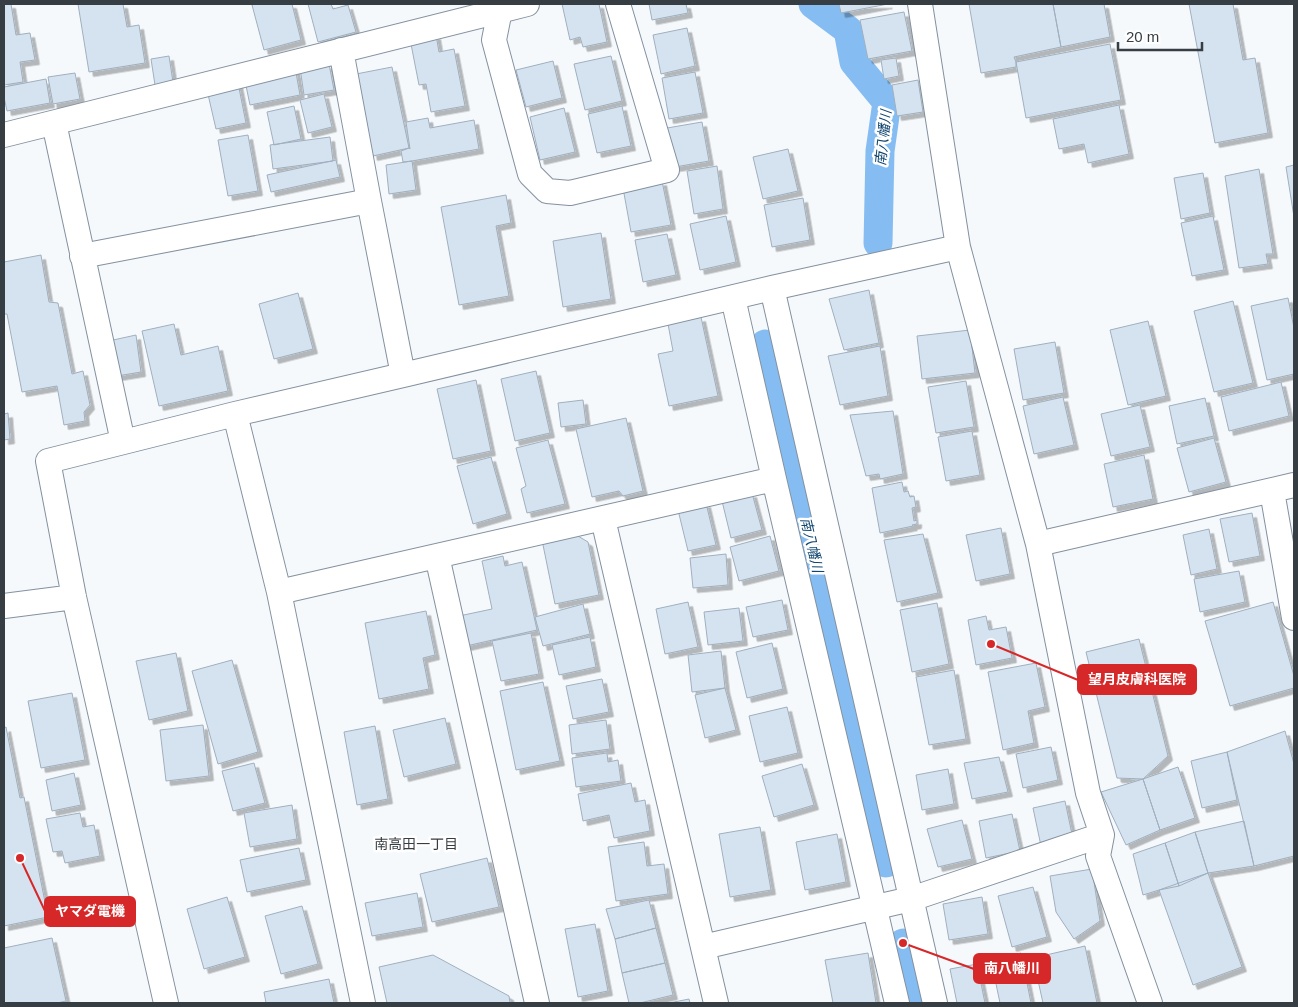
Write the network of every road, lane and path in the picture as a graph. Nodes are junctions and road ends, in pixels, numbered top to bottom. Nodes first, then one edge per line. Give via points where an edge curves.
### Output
1 (527, 4) edge
2 (618, 4) edge
3 (920, 4) edge
4 (500, 10) junction
5 (462, 12) edge
6 (341, 50) junction
7 (54, 123) junction
8 (4, 135) edge
9 (369, 201) junction
10 (958, 247) junction
11 (82, 256) junction
12 (772, 288) junction
13 (733, 298) junction
14 (404, 375) junction
15 (235, 414) junction
16 (123, 442) junction
17 (774, 479) junction
18 (1283, 488) edge
19 (603, 519) junction
20 (1038, 544) junction
21 (437, 556) junction
22 (279, 592) junction
23 (74, 597) junction
24 (4, 606) edge
25 (1294, 618) edge
26 (1102, 836) junction
27 (911, 899) junction
28 (875, 908) junction
29 (703, 947) junction
30 (166, 1003) edge
31 (362, 1003) edge
32 (537, 1003) edge
33 (716, 1003) edge
34 (897, 1003) edge
35 (936, 1003) edge
36 (1150, 1003) edge

1 - 4 street
2 - 4 street via 667,170 570,194 547,191 530,174 494,40
3 - 10 street
4 - 5 street
5 - 6 street
6 - 7 street
6 - 9 street
7 - 8 street
7 - 11 street
9 - 11 street
9 - 14 street
10 - 12 street
10 - 20 street
11 - 16 street
12 - 13 street
12 - 27 street
13 - 14 street
13 - 17 street
14 - 15 street
15 - 16 street
15 - 22 street
16 - 23 street via 48,462
17 - 19 street
17 - 28 street
18 - 20 street
18 - 25 street
19 - 21 street
19 - 29 street
20 - 26 street via 1088,793
21 - 22 street
21 - 32 street
22 - 31 street
23 - 24 street
23 - 30 street
26 - 27 street
26 - 36 street via 1098,856
27 - 28 street
27 - 35 street
28 - 29 street
28 - 34 street
29 - 33 street

